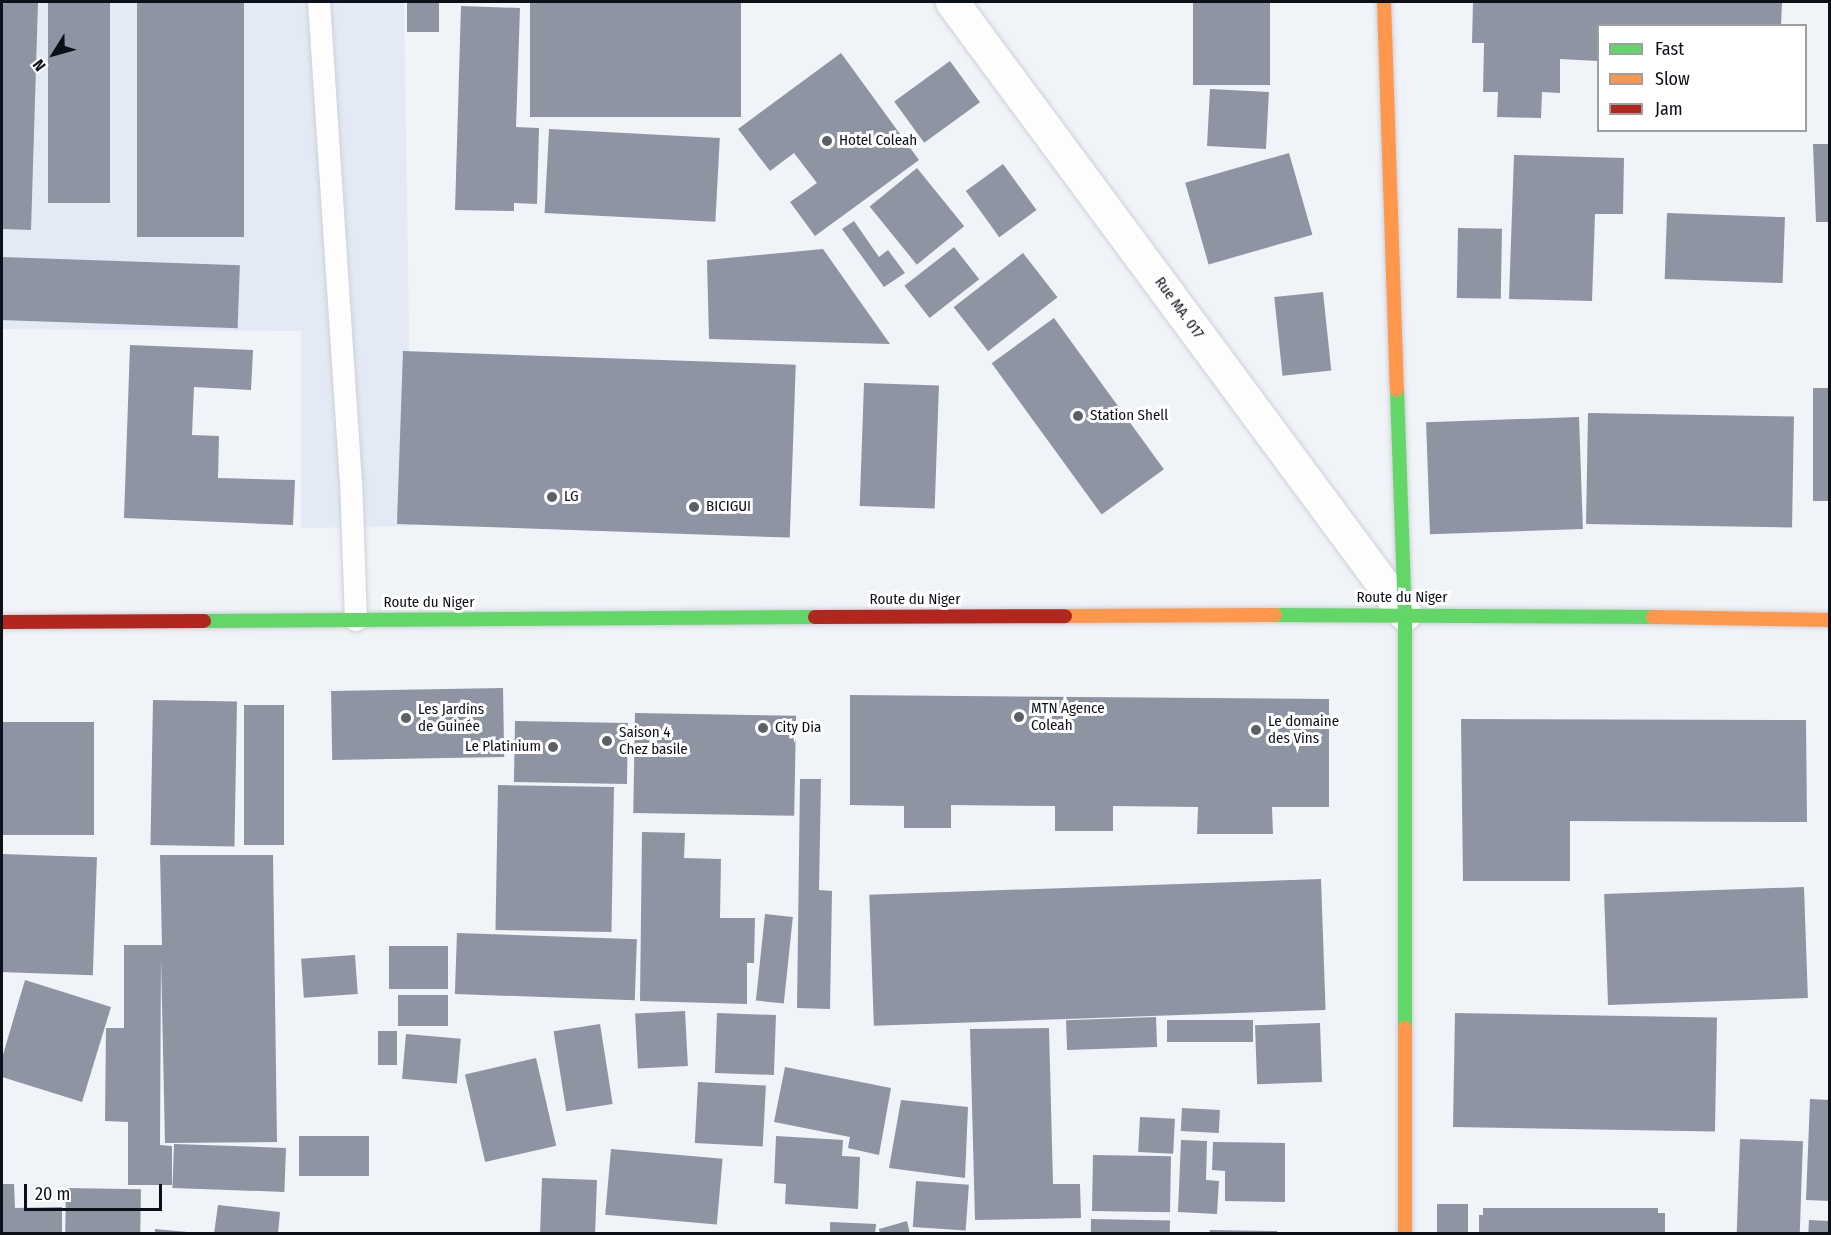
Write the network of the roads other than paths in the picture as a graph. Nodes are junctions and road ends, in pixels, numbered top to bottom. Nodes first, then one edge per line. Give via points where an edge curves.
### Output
1 (319, 2) edge
2 (952, 2) edge
3 (1384, 2) edge
4 (1406, 614) junction
5 (356, 620) junction
6 (1830, 620) edge
7 (2, 622) edge
8 (1405, 1233) edge

1 - 5 lane via 351,478
2 - 4 street, Rue MA. 017
3 - 4 main road
4 - 5 main road, Route du Niger
4 - 6 main road, Route du Niger
4 - 8 main road
5 - 7 main road, Route du Niger

